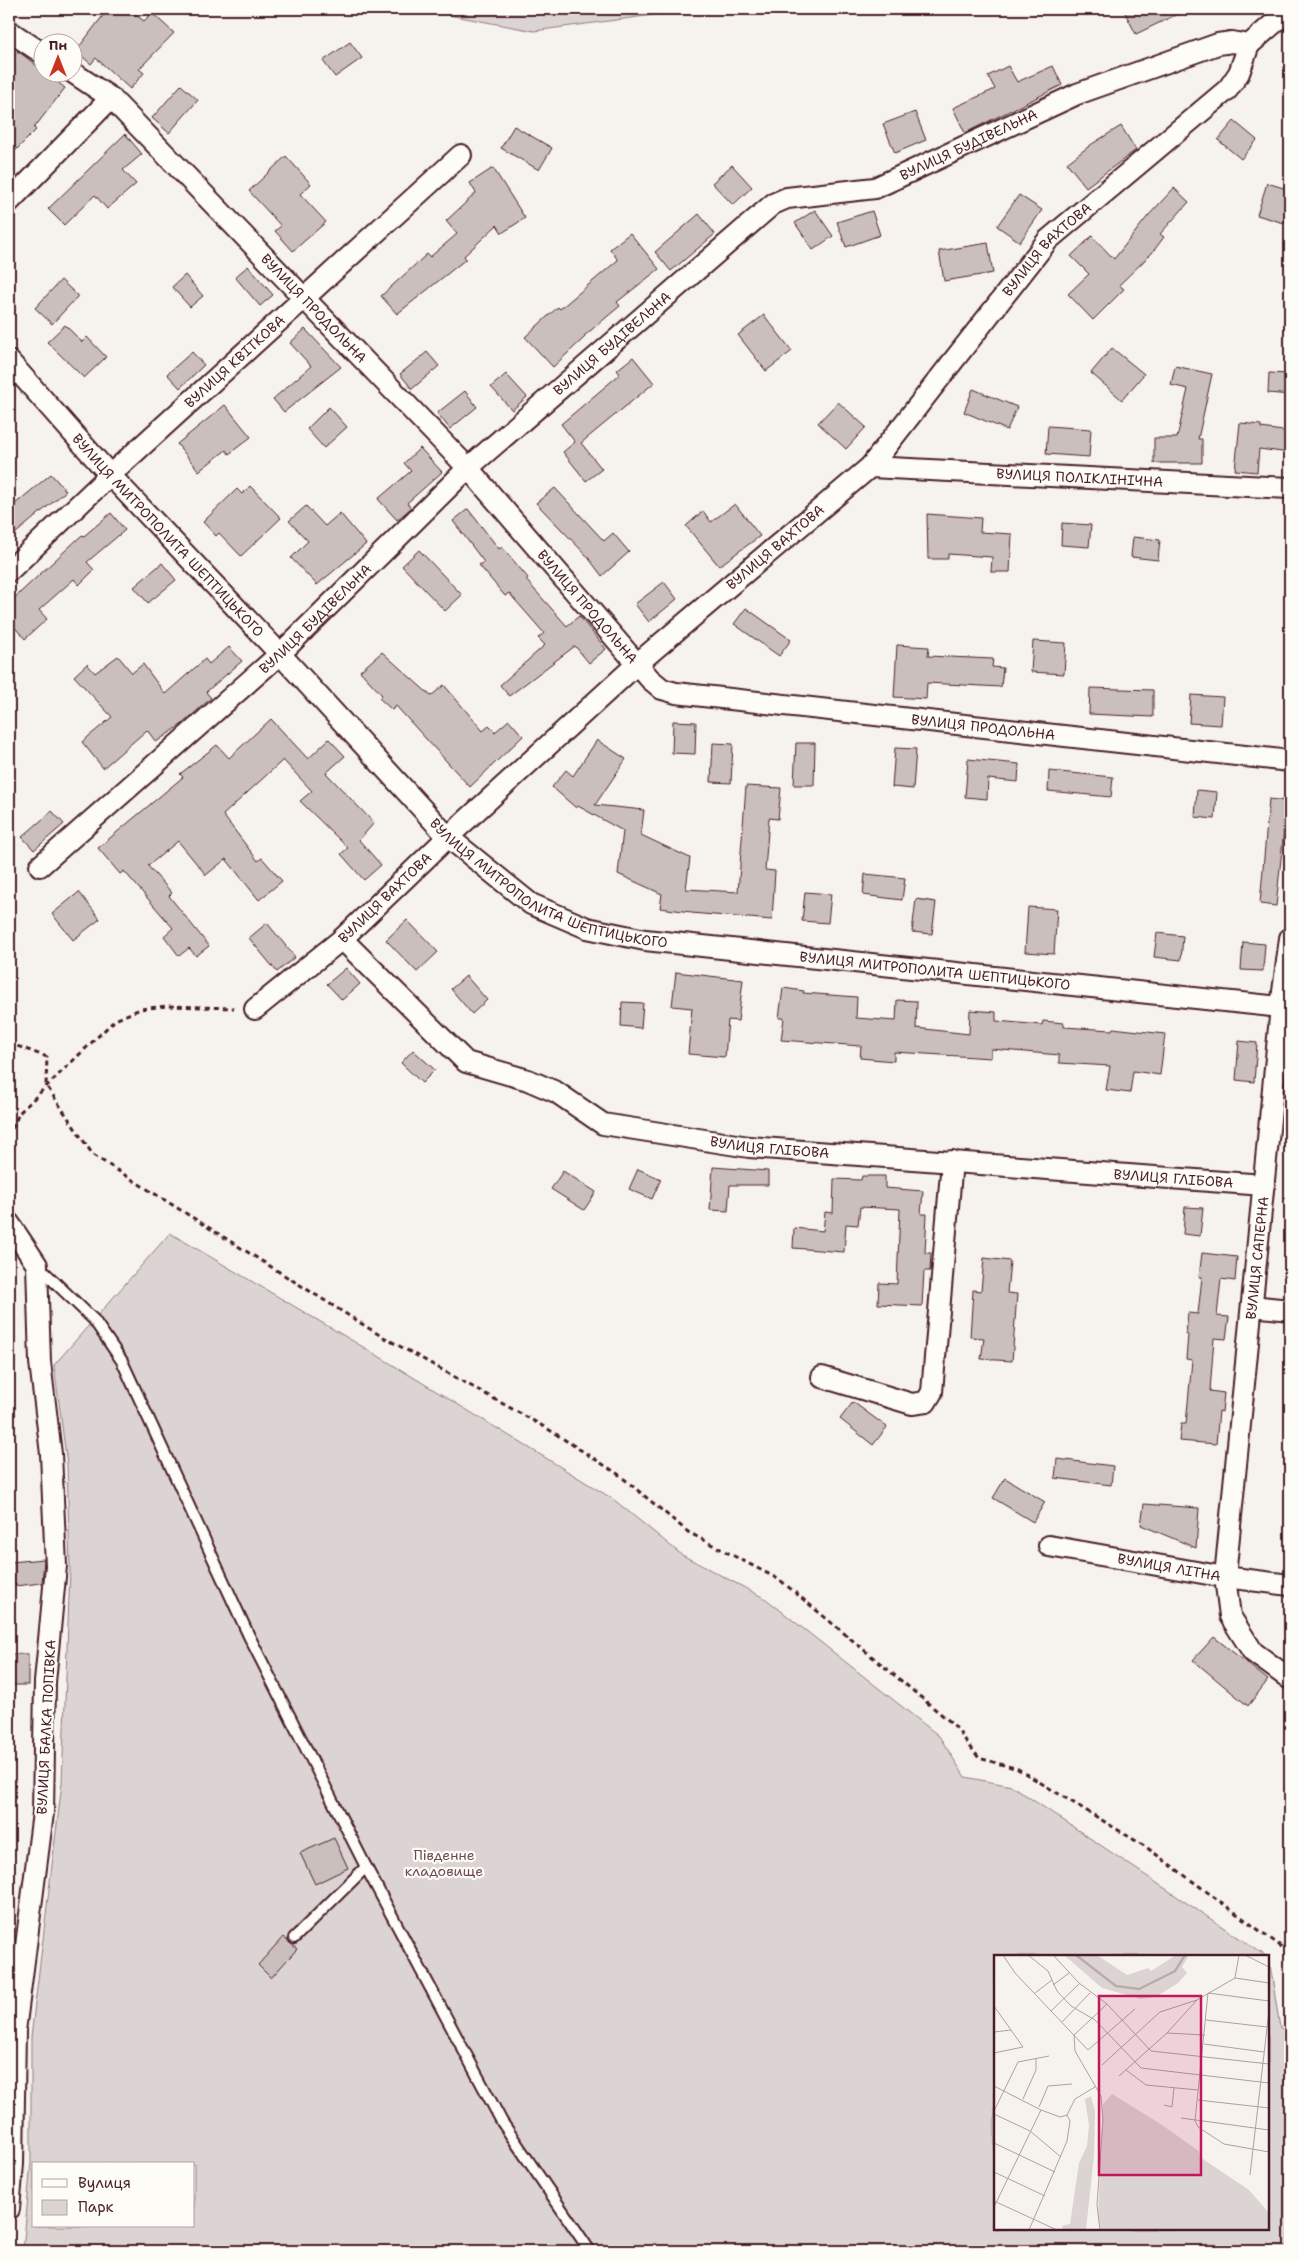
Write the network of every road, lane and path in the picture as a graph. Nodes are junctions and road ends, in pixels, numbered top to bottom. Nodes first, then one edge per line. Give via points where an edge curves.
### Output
1 (1290, 9) edge
2 (9, 31) edge
3 (1249, 45) junction
4 (32, 46) edge
5 (82, 79) edge
6 (111, 98) junction
7 (461, 155) dead end
8 (9, 202) edge
9 (303, 297) junction
10 (9, 361) edge
11 (870, 467) junction
12 (468, 468) junction
13 (110, 475) junction
14 (1290, 488) edge
15 (9, 571) edge
16 (280, 654) junction
17 (638, 663) junction
18 (1290, 761) edge
19 (448, 837) junction
20 (40, 866) dead end
21 (342, 938) junction
22 (1290, 938) edge
23 (1286, 1008) edge
24 (255, 1009) joint
25 (9, 1043) edge
26 (46, 1085) junction
27 (9, 1137) edge
28 (952, 1161) junction
29 (1264, 1185) junction
30 (9, 1223) edge
31 (37, 1265) junction
32 (1252, 1306) junction
33 (1290, 1310) edge
34 (822, 1377) dead end
35 (1049, 1546) dead end
36 (1225, 1577) junction
37 (1290, 1585) edge
38 (1290, 1679) edge
39 (366, 1867) junction
40 (294, 1938) dead end
41 (1290, 1971) edge
42 (9, 2209) edge
43 (590, 2251) edge

1 - 3 street
2 - 4 street
3 - 11 street, ВУЛИЦЯ ВАХТОВА via 1239,72 1228,89 1048,240
3 - 12 street, ВУЛИЦЯ БУДІВЕЛЬНА via 1218,44 1077,94 875,188 787,198 773,204
5 - 6 street, ВУЛИЦЯ ПРОДОЛЬНА
6 - 8 street
6 - 9 street, ВУЛИЦЯ ПРОДОЛЬНА
7 - 9 street, ВУЛИЦЯ КВІТКОВА
9 - 12 street, ВУЛИЦЯ ПРОДОЛЬНА
9 - 13 street, ВУЛИЦЯ КВІТКОВА
10 - 13 street, ВУЛИЦЯ МИТРОПОЛИТА ШЕПТИЦЬКОГО
11 - 14 street, ВУЛИЦЯ ПОЛІКЛІНІЧНА
11 - 17 street, ВУЛИЦЯ ВАХТОВА
12 - 16 street, ВУЛИЦЯ БУДІВЕЛЬНА
12 - 17 street, ВУЛИЦЯ ПРОДОЛЬНА
13 - 15 street, ВУЛИЦЯ КВІТКОВА
13 - 16 street, ВУЛИЦЯ МИТРОПОЛИТА ШЕПТИЦЬКОГО
16 - 19 street, ВУЛИЦЯ МИТРОПОЛИТА ШЕПТИЦЬКОГО
16 - 20 street, ВУЛИЦЯ БУДІВЕЛЬНА
17 - 18 street, ВУЛИЦЯ ПРОДОЛЬНА via 662,689 676,693
17 - 19 street, ВУЛИЦЯ ВАХТОВА
19 - 21 street, ВУЛИЦЯ ВАХТОВА
19 - 23 street, ВУЛИЦЯ МИТРОПОЛИТА ШЕПТИЦЬКОГО via 531,904 587,928 645,940
21 - 24 street, ВУЛИЦЯ ВАХТОВА
21 - 28 street, ВУЛИЦЯ ГЛІБОВА via 466,1062 528,1080 556,1092 603,1124 749,1146
22 - 23 street, ВУЛИЦЯ САПЕРНА
23 - 29 street, ВУЛИЦЯ САПЕРНА
24 - 26 path via 167,1006 140,1009 115,1020
25 - 26 path via 47,1057
26 - 27 path via 19,1112
26 - 41 path via 93,1155 378,1334 548,1429 618,1474 688,1532 780,1580 954,1724 979,1758 1018,1769 1146,1847 1286,1950
28 - 29 street, ВУЛИЦЯ ГЛІБОВА
28 - 34 street via 932,1392 926,1402 912,1404
29 - 32 street, ВУЛИЦЯ САПЕРНА
30 - 31 street
31 - 39 lane via 94,1320 122,1362 249,1636
31 - 42 street, ВУЛИЦЯ БАЛКА ПОПІВКА via 40,1362 51,1454 56,1566 45,1682 43,1813 14,2031 13,2164
32 - 33 street
32 - 36 street, ВУЛИЦЯ САПЕРНА
35 - 36 street, ВУЛИЦЯ ЛІТНА
36 - 37 street, ВУЛИЦЯ ЛІТНА
36 - 38 street, ВУЛИЦЯ САПЕРНА via 1230,1616 1252,1652
39 - 40 lane
39 - 43 lane via 502,2122

